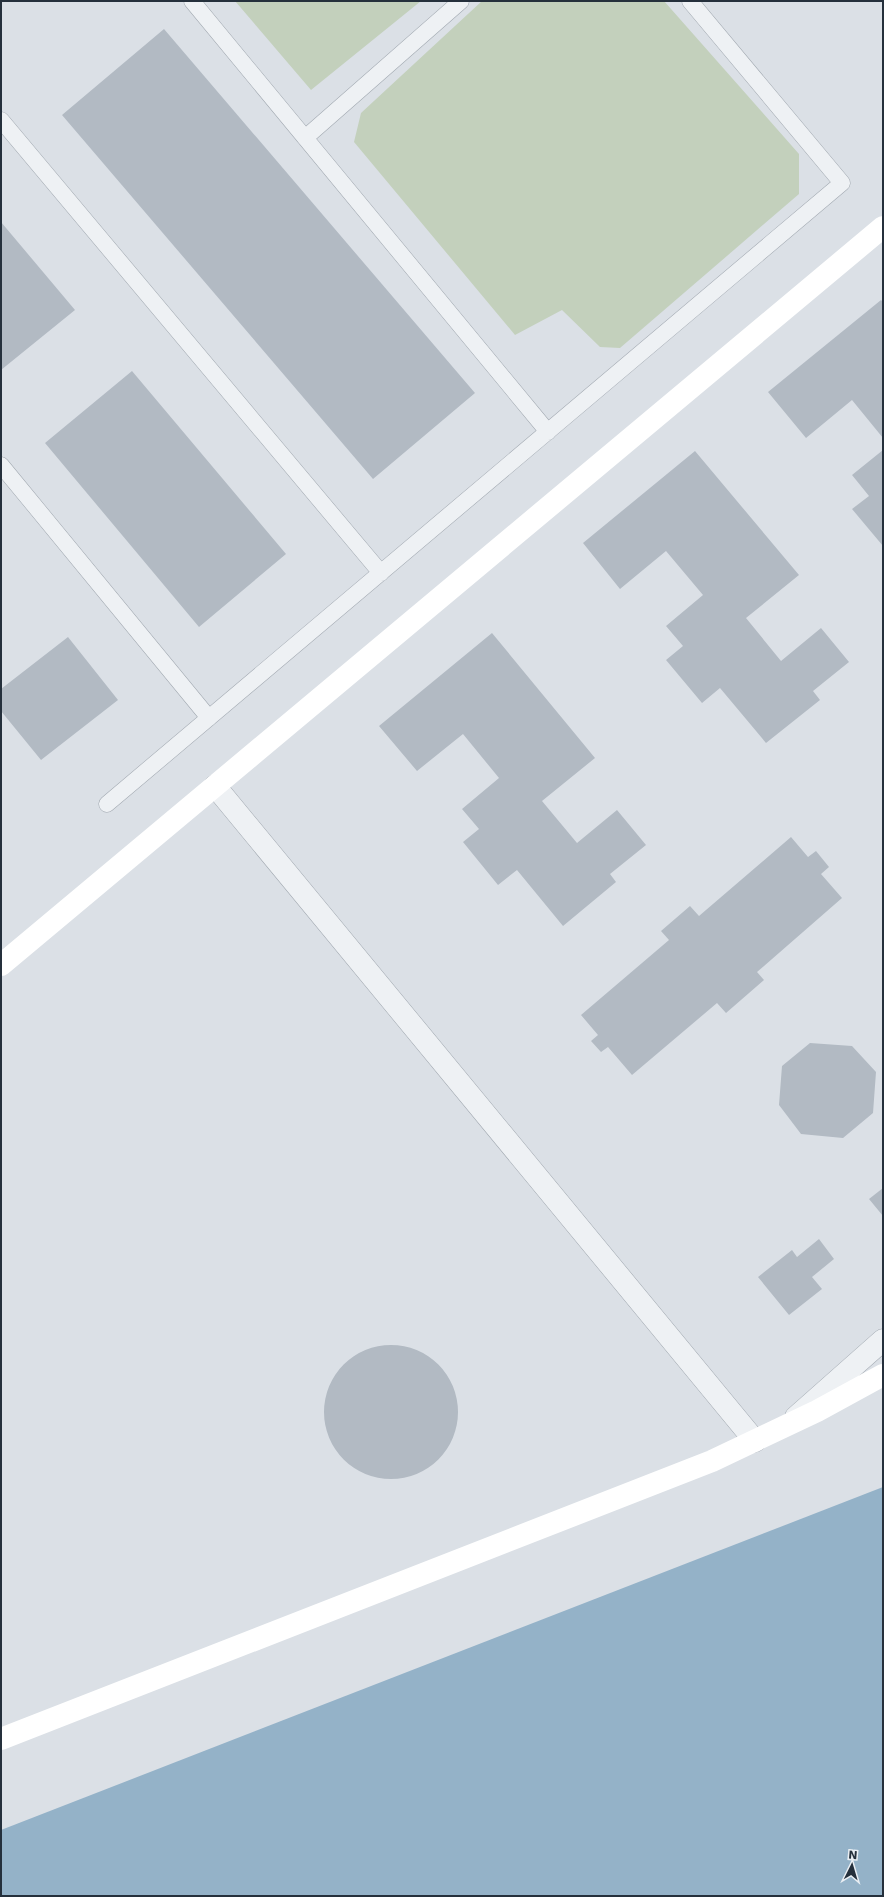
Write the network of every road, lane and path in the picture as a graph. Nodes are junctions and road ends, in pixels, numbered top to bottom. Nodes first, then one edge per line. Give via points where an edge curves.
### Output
1 (192, 1) edge
2 (461, 1) edge
3 (690, 1) edge
4 (1, 120) edge
5 (305, 138) junction
6 (883, 227) edge
7 (548, 432) junction
8 (1, 465) edge
9 (381, 573) junction
10 (209, 718) junction
11 (215, 786) junction
12 (107, 804) dead end
13 (1, 965) edge
14 (883, 1340) edge
15 (883, 1375) edge
16 (787, 1426) junction
17 (755, 1441) junction
18 (1, 1739) edge

1 - 5 lane
2 - 5 lane
3 - 7 lane via 842,183
4 - 9 lane
5 - 7 lane
6 - 11 street
7 - 9 lane
8 - 10 lane
9 - 10 lane
10 - 12 lane
11 - 13 street
11 - 17 street
14 - 16 street
15 - 16 street
16 - 17 street
17 - 18 street via 712,1461

